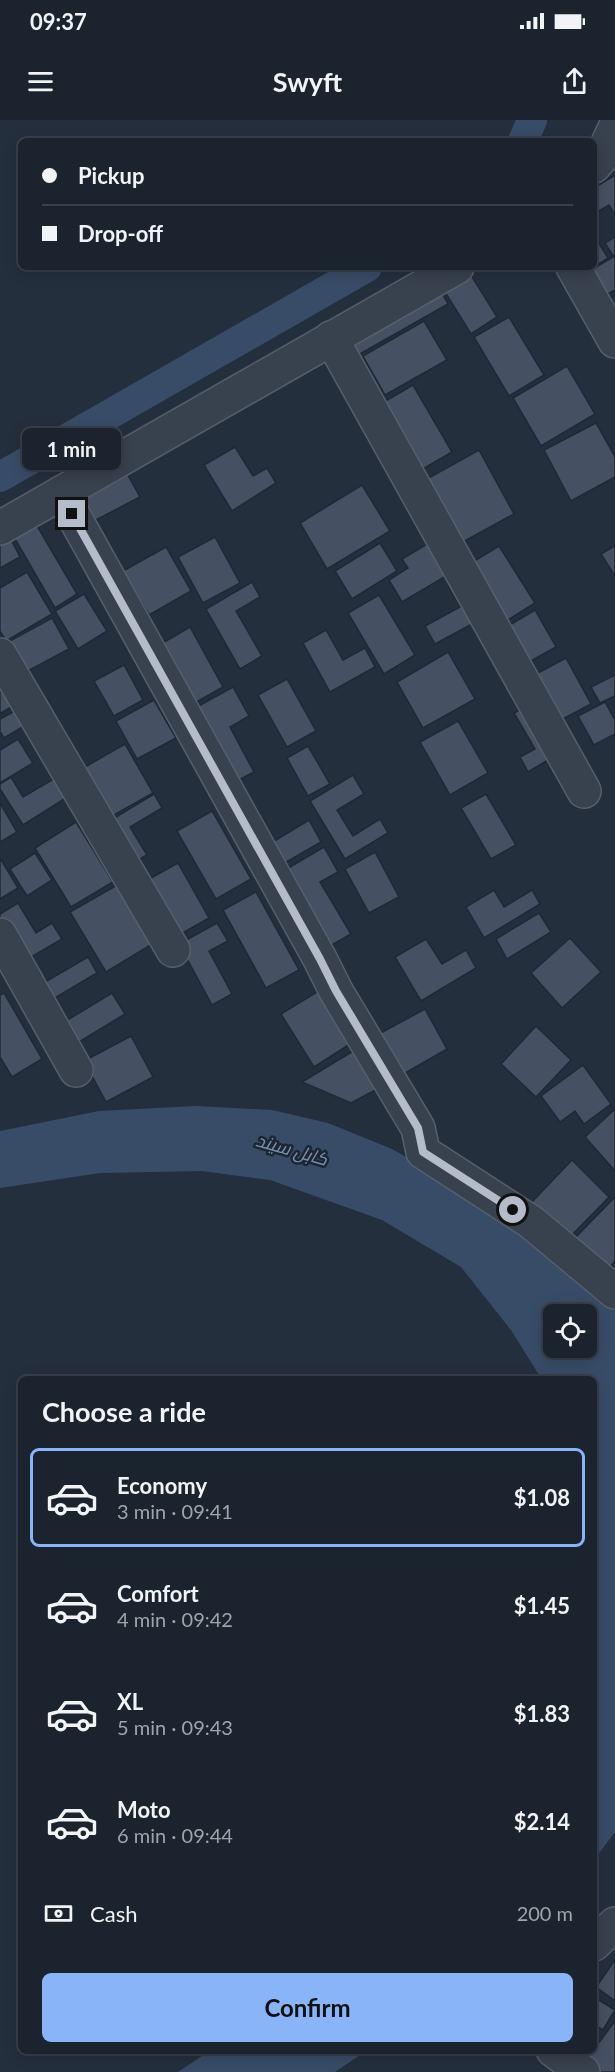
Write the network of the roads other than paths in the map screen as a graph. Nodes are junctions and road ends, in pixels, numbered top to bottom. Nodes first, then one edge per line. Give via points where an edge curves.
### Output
1 (615, 128) edge
2 (597, 163) edge
3 (452, 270) edge
4 (575, 270) edge
5 (331, 338) junction
6 (615, 341) edge
7 (61, 493) junction
8 (0, 528) edge
9 (0, 655) edge
10 (584, 791) dead end
11 (0, 935) edge
12 (173, 950) dead end
13 (76, 1070) dead end
14 (615, 1292) edge
15 (615, 1924) edge
16 (597, 1941) edge
17 (558, 2054) edge
18 (583, 2072) edge

1 - 2 street
3 - 5 street
4 - 6 street
5 - 7 street
5 - 10 street
7 - 8 street
7 - 14 street via 336,991 418,1128 423,1152 531,1222
9 - 12 street
11 - 13 street
15 - 16 street
17 - 18 street

